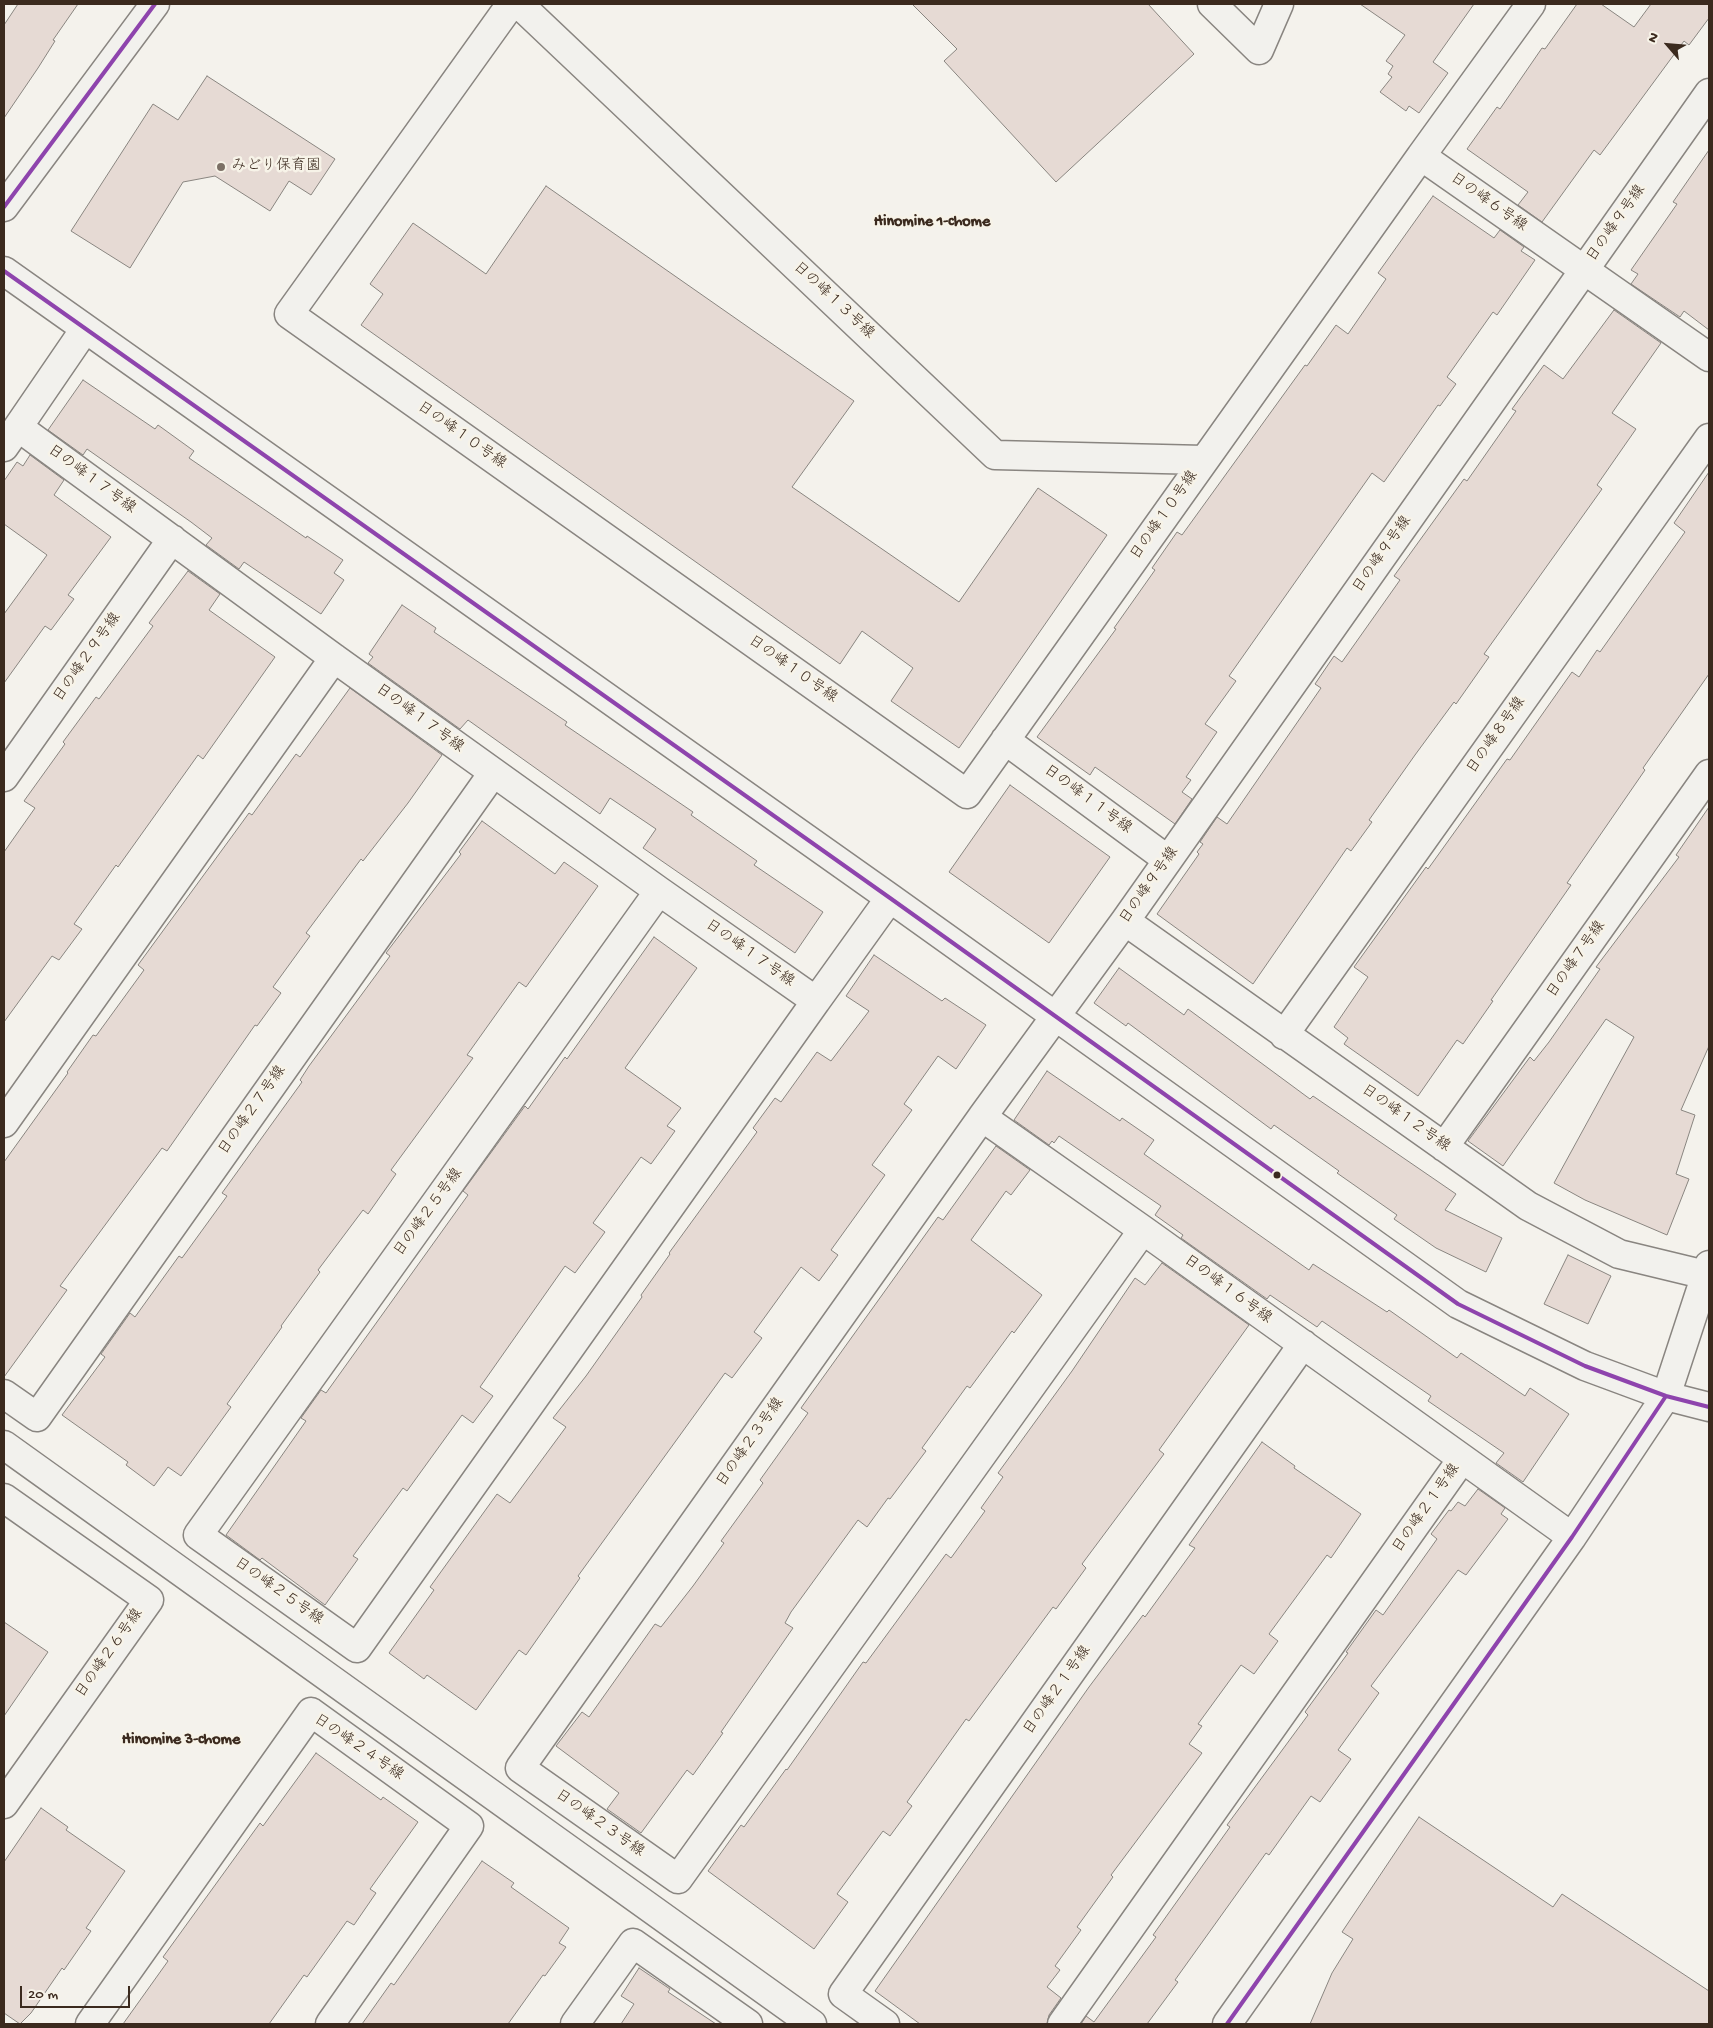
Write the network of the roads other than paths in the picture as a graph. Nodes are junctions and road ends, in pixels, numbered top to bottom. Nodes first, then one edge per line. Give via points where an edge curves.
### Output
1 (155, 4) edge
2 (511, 4) edge
3 (519, 4) edge
4 (1212, 4) edge
5 (1279, 4) edge
6 (1531, 4) edge
7 (1709, 93) edge
8 (1421, 156) junction
9 (4, 207) edge
10 (1584, 270) junction
11 (4, 271) edge
12 (86, 329) junction
13 (1709, 357) edge
14 (11, 437) edge
15 (1709, 438) edge
16 (1204, 460) junction
17 (172, 540) junction
18 (334, 658) junction
19 (1005, 740) junction
20 (493, 772) junction
21 (1709, 774) edge
22 (4, 777) edge
23 (1168, 860) junction
24 (659, 892) junction
25 (890, 898) junction
26 (1125, 921) junction
27 (816, 1001) junction
28 (1056, 1016) junction
29 (1284, 1035) junction
30 (982, 1117) junction
31 (4, 1123) edge
32 (1444, 1147) junction
33 (1143, 1230) junction
34 (1708, 1270) edge
35 (1303, 1344) junction
36 (4, 1394) edge
37 (1666, 1396) junction
38 (1709, 1407) edge
39 (4, 1445) edge
40 (1462, 1459) junction
41 (4, 1498) edge
42 (1572, 1537) junction
43 (4, 1804) edge
44 (90, 2024) edge
45 (330, 2024) edge
46 (575, 2024) edge
47 (748, 2024) edge
48 (812, 2024) edge
49 (885, 2024) edge
50 (1062, 2024) edge
51 (1227, 2024) edge

1 - 9 street
2 - 19 street, 日の峰１０号線 via 289,314 967,794
3 - 16 street, 日の峰１３号線 via 995,455
4 - 5 street via 1259,50
6 - 8 street
7 - 10 street, 日の峰９号線
8 - 10 street, 日の峰６号線
8 - 16 street, 日の峰１０号線
10 - 13 street, 日の峰６号線
10 - 23 street, 日の峰９号線
11 - 12 street
12 - 14 street, 日の峰１７号線
12 - 25 street
14 - 17 street, 日の峰１７号線
15 - 29 street, 日の峰８号線
16 - 19 street, 日の峰１０号線
17 - 18 street, 日の峰１７号線
17 - 22 street, 日の峰２９号線
18 - 20 street, 日の峰１７号線
18 - 31 street
19 - 23 street, 日の峰１１号線
20 - 24 street, 日の峰１７号線
20 - 36 street, 日の峰２７号線 via 37,1417
21 - 32 street, 日の峰７号線
23 - 26 street, 日の峰９号線
24 - 27 street, 日の峰１７号線
24 - 27 street, 日の峰２５号線 via 198,1535 357,1648
25 - 27 street
25 - 28 street
26 - 28 street, 日の峰９号線
26 - 29 street, 日の峰１２号線
28 - 30 street
28 - 37 street via 1458,1304 1585,1366
29 - 32 street, 日の峰１２号線
30 - 33 street, 日の峰１６号線
30 - 33 street, 日の峰２３号線 via 520,1768 678,1879
32 - 34 street, 日の峰１２号線 via 1528,1206 1619,1254
33 - 35 street, 日の峰１６号線
34 - 37 street
35 - 40 street, 日の峰１６号線
35 - 49 street, 日の峰２１号線 via 843,1994
37 - 38 street
37 - 42 street
39 - 48 street
40 - 42 street, 日の峰１６号線
40 - 50 street, 日の峰２１号線
41 - 43 street, 日の峰２６号線 via 149,1600
42 - 51 street
44 - 45 street, 日の峰２４号線 via 311,1712 469,1826
46 - 47 street via 633,1943

